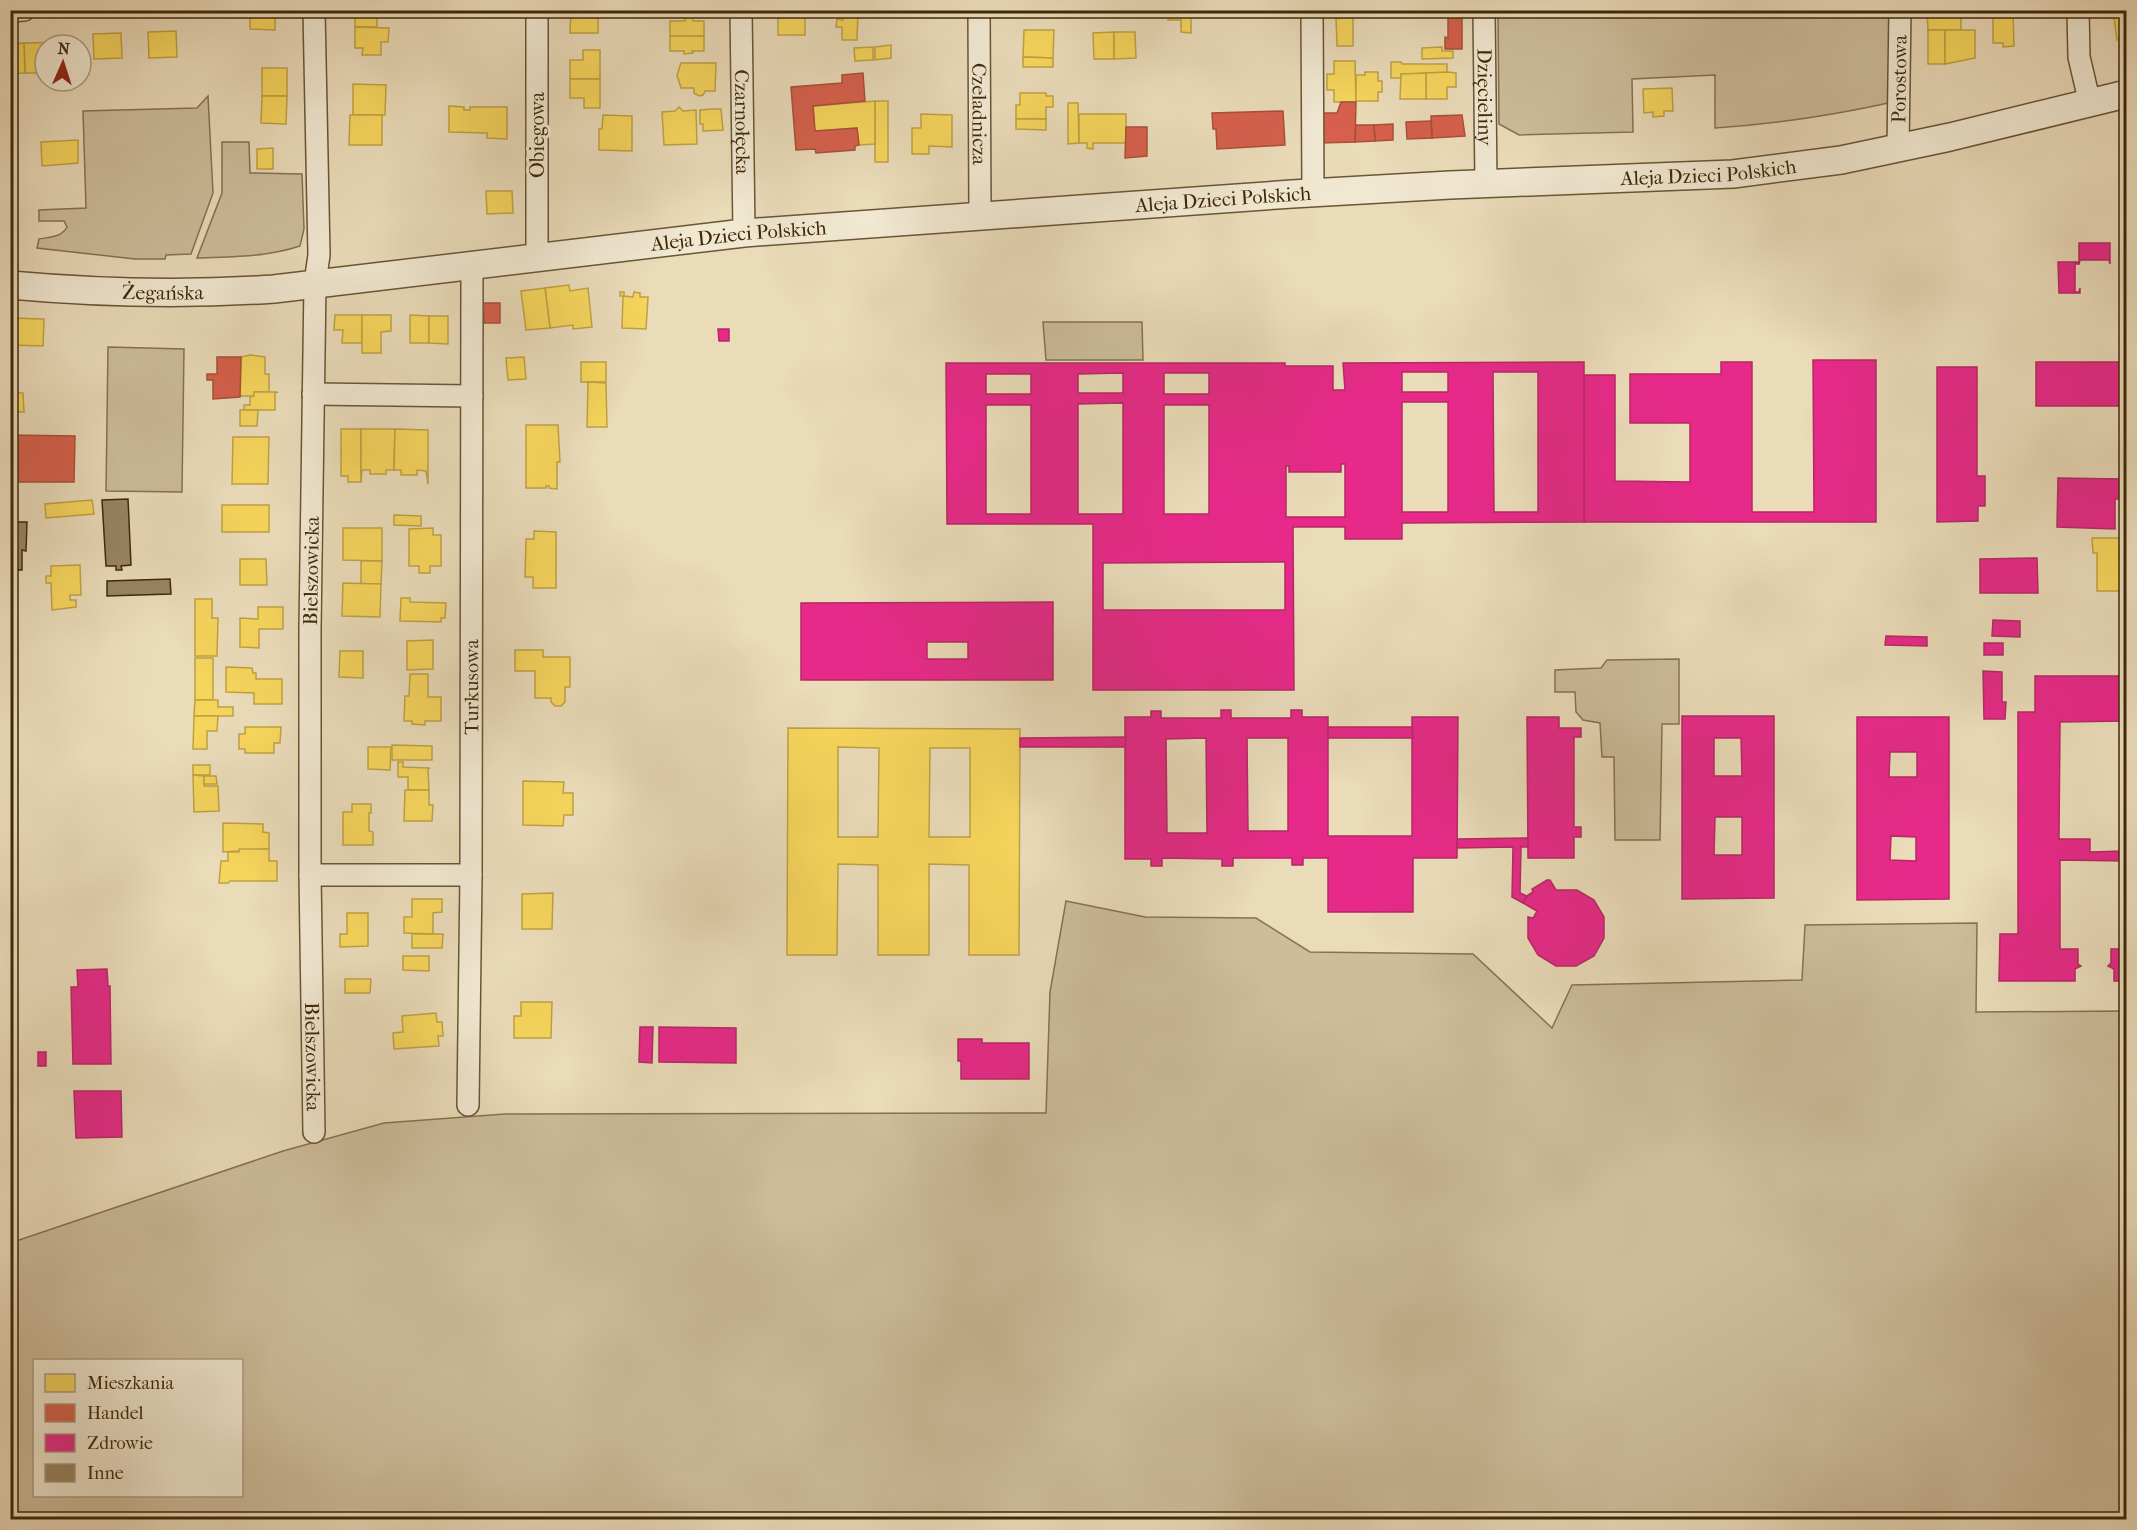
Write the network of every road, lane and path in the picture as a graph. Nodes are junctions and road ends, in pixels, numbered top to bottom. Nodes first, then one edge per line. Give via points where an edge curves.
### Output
1 (24, 10) edge
2 (314, 10) edge
3 (537, 10) edge
4 (741, 10) edge
5 (979, 10) edge
6 (1312, 10) edge
7 (1484, 10) edge
8 (1899, 10) edge
9 (2078, 10) edge
10 (10, 11) edge
11 (2127, 94) edge
12 (2090, 104) junction
13 (1898, 148) junction
14 (1486, 184) junction
15 (1313, 193) junction
16 (981, 216) junction
17 (744, 233) junction
18 (537, 259) junction
19 (472, 266) junction
20 (315, 283) junction
21 (10, 285) edge
22 (313, 394) junction
23 (472, 396) junction
24 (310, 875) junction
25 (471, 875) junction
26 (468, 1105) dead end
27 (314, 1132) dead end

1 - 10 street
2 - 20 street, Bielszowicka via 318,255
3 - 18 street, Obiegowa
4 - 17 street, Czarnołęcka
5 - 16 street, Czeladnicza
6 - 15 street
7 - 14 street, Dzięcieliny
8 - 13 street, Porostowa
9 - 12 street via 2079,57
11 - 12 street, Aleja Dzieci Polskich
12 - 13 street, Aleja Dzieci Polskich
13 - 14 street, Aleja Dzieci Polskich via 1733,174
14 - 15 street, Aleja Dzieci Polskich
15 - 16 street, Aleja Dzieci Polskich
16 - 17 street, Aleja Dzieci Polskich
17 - 18 street, Aleja Dzieci Polskich
18 - 19 street, Aleja Dzieci Polskich
19 - 20 street, Aleja Dzieci Polskich
19 - 23 street, Turkusowa
20 - 21 street, Żegańska via 178,294
20 - 22 street, Bielszowicka
22 - 23 street
22 - 24 street, Bielszowicka
23 - 25 street, Turkusowa
24 - 25 street
24 - 27 street, Bielszowicka
25 - 26 street, Turkusowa

